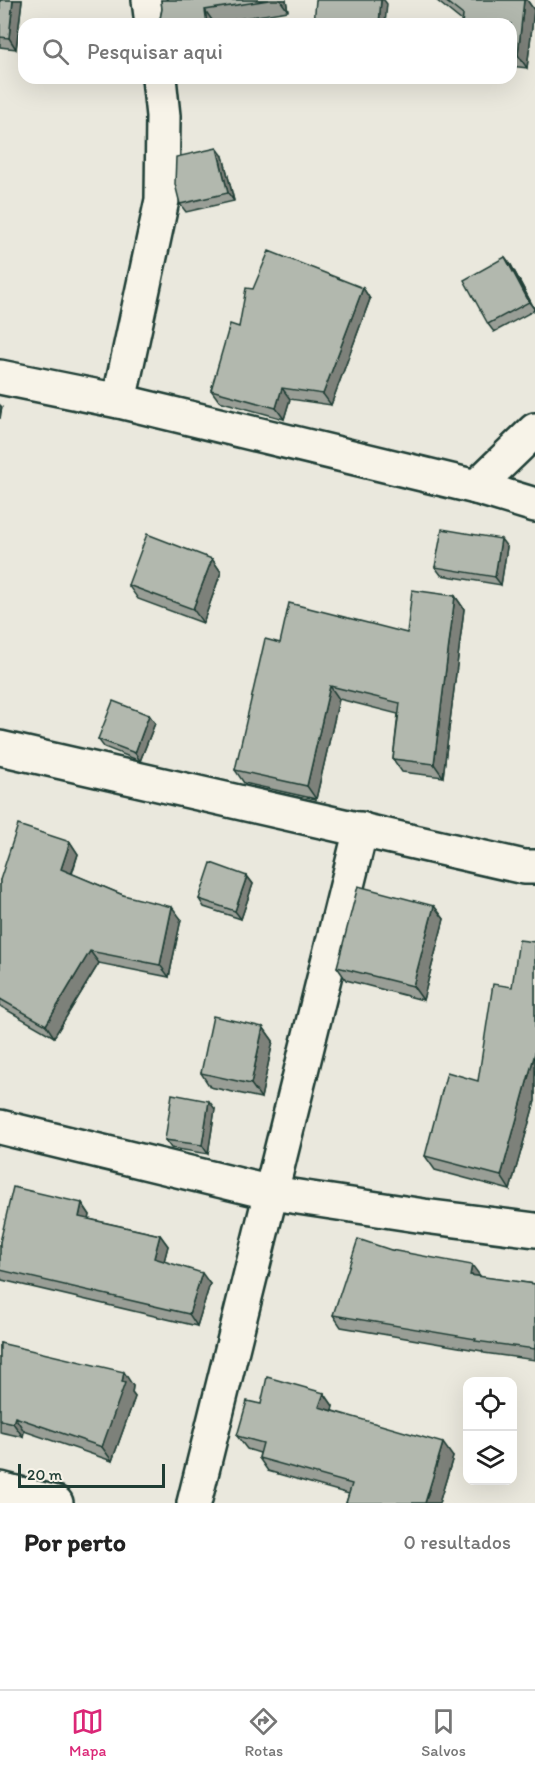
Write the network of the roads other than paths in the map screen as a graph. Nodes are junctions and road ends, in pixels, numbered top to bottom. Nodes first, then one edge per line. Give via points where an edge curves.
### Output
1 (149, 0) edge
2 (151, 18) edge
3 (160, 84) edge
4 (0, 377) edge
5 (119, 401) junction
6 (535, 430) edge
7 (476, 487) junction
8 (535, 505) edge
9 (0, 748) edge
10 (361, 829) junction
11 (535, 867) edge
12 (0, 1127) edge
13 (272, 1192) junction
14 (535, 1230) edge
15 (0, 1489) edge
16 (56, 1503) edge
17 (194, 1503) edge

1 - 2 street
3 - 5 street via 162,200
4 - 5 street
5 - 7 street
6 - 7 street
7 - 8 street
9 - 10 street
10 - 11 street
10 - 13 street
12 - 13 street
13 - 14 street
13 - 17 street
15 - 16 street

